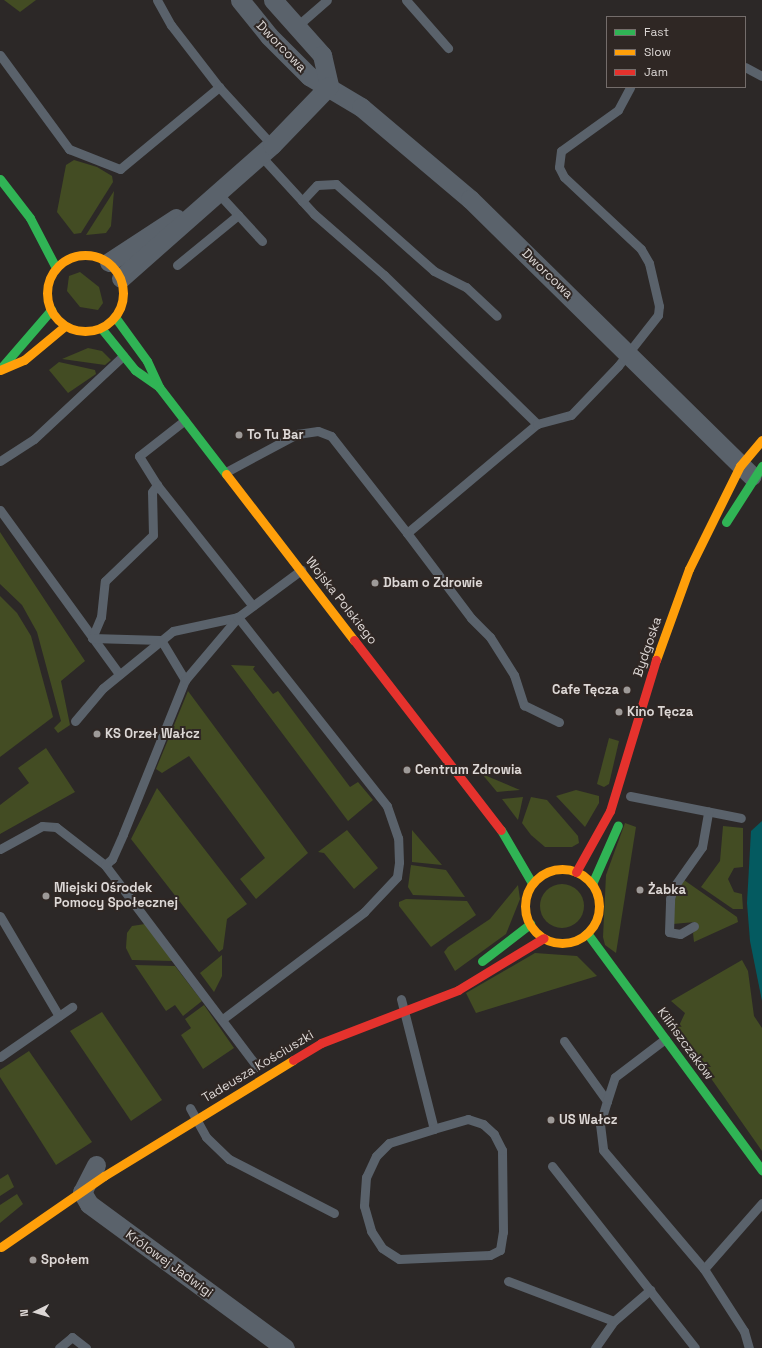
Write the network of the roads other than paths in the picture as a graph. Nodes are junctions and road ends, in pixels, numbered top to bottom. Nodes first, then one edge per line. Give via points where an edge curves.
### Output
1 (157, 0) edge
2 (240, 0) edge
3 (273, 0) edge
4 (326, 0) edge
5 (406, 0) edge
6 (296, 27) junction
7 (448, 48) dead end
8 (0, 55) edge
9 (746, 68) edge
10 (762, 76) edge
11 (329, 86) junction
12 (219, 87) junction
13 (629, 88) edge
14 (266, 150) junction
15 (0, 178) edge
16 (216, 191) junction
17 (302, 201) junction
18 (194, 211) junction
19 (238, 216) junction
20 (30, 218) junction
21 (52, 238) dead end
22 (262, 241) dead end
23 (62, 247) dead end
24 (72, 257) junction
25 (109, 262) junction
26 (177, 265) dead end
27 (56, 268) junction
28 (121, 278) junction
29 (51, 310) junction
30 (497, 316) dead end
31 (115, 317) junction
32 (65, 326) junction
33 (101, 328) junction
34 (627, 352) junction
35 (123, 356) junction
36 (0, 370) edge
37 (159, 387) junction
38 (186, 420) junction
39 (537, 424) junction
40 (762, 440) edge
41 (0, 461) edge
42 (751, 470) edge
43 (226, 472) junction
44 (157, 485) junction
45 (0, 510) edge
46 (407, 533) junction
47 (721, 533) dead end
48 (301, 570) junction
49 (253, 606) junction
50 (238, 616) junction
51 (92, 638) junction
52 (161, 640) junction
53 (119, 674) junction
54 (185, 680) junction
55 (75, 721) dead end
56 (559, 722) dead end
57 (631, 792) joint
58 (708, 812) junction
59 (741, 818) dead end
60 (501, 830) junction
61 (0, 849) edge
62 (529, 857) dead end
63 (105, 865) junction
64 (576, 872) junction
65 (532, 883) junction
66 (592, 884) junction
67 (0, 916) edge
68 (530, 924) junction
69 (694, 926) dead end
70 (587, 933) junction
71 (544, 938) junction
72 (472, 968) dead end
73 (405, 997) joint
74 (388, 1003) dead end
75 (72, 1007) dead end
76 (405, 1013) junction
77 (59, 1016) junction
78 (224, 1018) junction
79 (665, 1039) junction
80 (564, 1041) dead end
81 (0, 1057) edge
82 (268, 1060) dead end
83 (254, 1069) joint
84 (607, 1101) junction
85 (190, 1108) dead end
86 (196, 1120) junction
87 (434, 1129) junction
88 (100, 1163) dead end
89 (552, 1166) dead end
90 (762, 1170) edge
91 (80, 1185) junction
92 (762, 1203) edge
93 (334, 1213) dead end
94 (31, 1214) dead end
95 (0, 1247) edge
96 (704, 1269) junction
97 (508, 1281) dead end
98 (650, 1290) junction
99 (614, 1321) junction
100 (59, 1348) edge
101 (86, 1348) edge
102 (285, 1348) edge
103 (594, 1348) edge
104 (695, 1348) edge
105 (749, 1348) edge

1 - 12 lane via 171,25
2 - 11 street, Dworcowa via 269,36 308,76
3 - 6 street, Dworcowa
4 - 6 lane
5 - 7 lane
6 - 11 street, Dworcowa via 322,55
8 - 12 lane via 69,149 120,169
9 - 10 lane
11 - 14 street
11 - 34 street, Dworcowa via 361,108 470,199
12 - 14 lane
13 - 34 lane via 618,110 577,136 558,159 564,177 641,249 649,263 659,306 658,315
14 - 16 street
14 - 17 lane
15 - 20 main road
16 - 18 street
16 - 19 lane
17 - 30 lane via 317,185 336,184 434,271 466,287
17 - 39 lane
18 - 25 street via 181,214
18 - 28 street via 187,221
19 - 22 lane
19 - 26 lane
20 - 21 main road
20 - 27 main road
23 - 24 main road
24 - 25 main road via 85,254
24 - 27 main road
25 - 28 main road
27 - 29 main road via 49,281 47,296
28 - 31 main road via 123,298
29 - 32 main road
29 - 36 main road via 15,348
31 - 33 main road
31 - 37 main road, Wojska Polskiego via 147,361
32 - 33 main road via 76,330
32 - 36 main road via 24,360
33 - 35 main road, Wojska Polskiego
34 - 39 lane via 572,415
34 - 42 street, Dworcowa
35 - 37 main road, Wojska Polskiego via 135,370
35 - 41 lane via 34,439
37 - 38 main road, Wojska Polskiego
38 - 43 main road, Wojska Polskiego
38 - 44 lane via 139,456
39 - 46 lane
40 - 42 main road, Bydgoska
42 - 47 main road, Bydgoska
42 - 64 main road, Bydgoska via 689,569 656,658 610,811
43 - 46 lane via 297,434 318,431 331,436
43 - 48 main road, Wojska Polskiego
44 - 49 lane
44 - 51 lane via 152,492 153,535 105,580 101,617
45 - 51 lane
46 - 56 lane via 471,618 490,637 514,675 524,705
48 - 49 lane
48 - 60 main road, Wojska Polskiego
49 - 50 lane
50 - 52 lane via 173,631
50 - 54 lane
50 - 78 lane via 387,806 398,838 397,877 364,912
51 - 52 lane
51 - 53 lane
52 - 53 lane
52 - 54 lane
53 - 55 lane
54 - 63 lane via 112,859
57 - 58 lane
57 - 66 main road
58 - 59 lane
58 - 69 lane via 702,847 673,888 670,899 669,932 680,934
60 - 62 main road, Wojska Polskiego
60 - 65 main road, Wojska Polskiego
61 - 63 lane via 42,826 56,827
63 - 78 lane
64 - 65 main road via 543,870
64 - 66 main road
65 - 68 main road via 525,903
66 - 70 main road via 599,904 593,924
67 - 77 lane
68 - 71 main road
68 - 72 main road
70 - 71 main road via 562,942
70 - 79 main road, Kilińszczaków
71 - 76 main road, Tadeusza Kościuszki via 458,990
73 - 74 main road
73 - 76 lane
75 - 77 lane
76 - 86 main road, Tadeusza Kościuszki via 322,1043
76 - 87 lane
77 - 81 lane
78 - 83 lane
79 - 84 lane via 615,1077
79 - 90 main road, Kilińszczaków
80 - 84 lane
82 - 83 main road, Tadeusza Kościuszki
84 - 96 lane via 600,1124 603,1150
85 - 86 lane
86 - 91 main road, Tadeusza Kościuszki
86 - 93 lane via 206,1137 229,1159
87 - 87 lane via 389,1143 376,1156 366,1184 364,1206 371,1231 382,1248 399,1259 490,1255 500,1250 503,1232 502,1150 494,1134 483,1124 468,1119
88 - 91 street
89 - 98 lane
91 - 95 main road, Tadeusza Kościuszki
91 - 102 street, Królowej Jadwigi via 99,1212
92 - 96 lane
94 - 95 main road, Tadeusza Kościuszki
96 - 105 lane via 744,1331
97 - 99 lane
98 - 99 lane
98 - 104 lane
99 - 103 lane
100 - 101 lane via 72,1337

